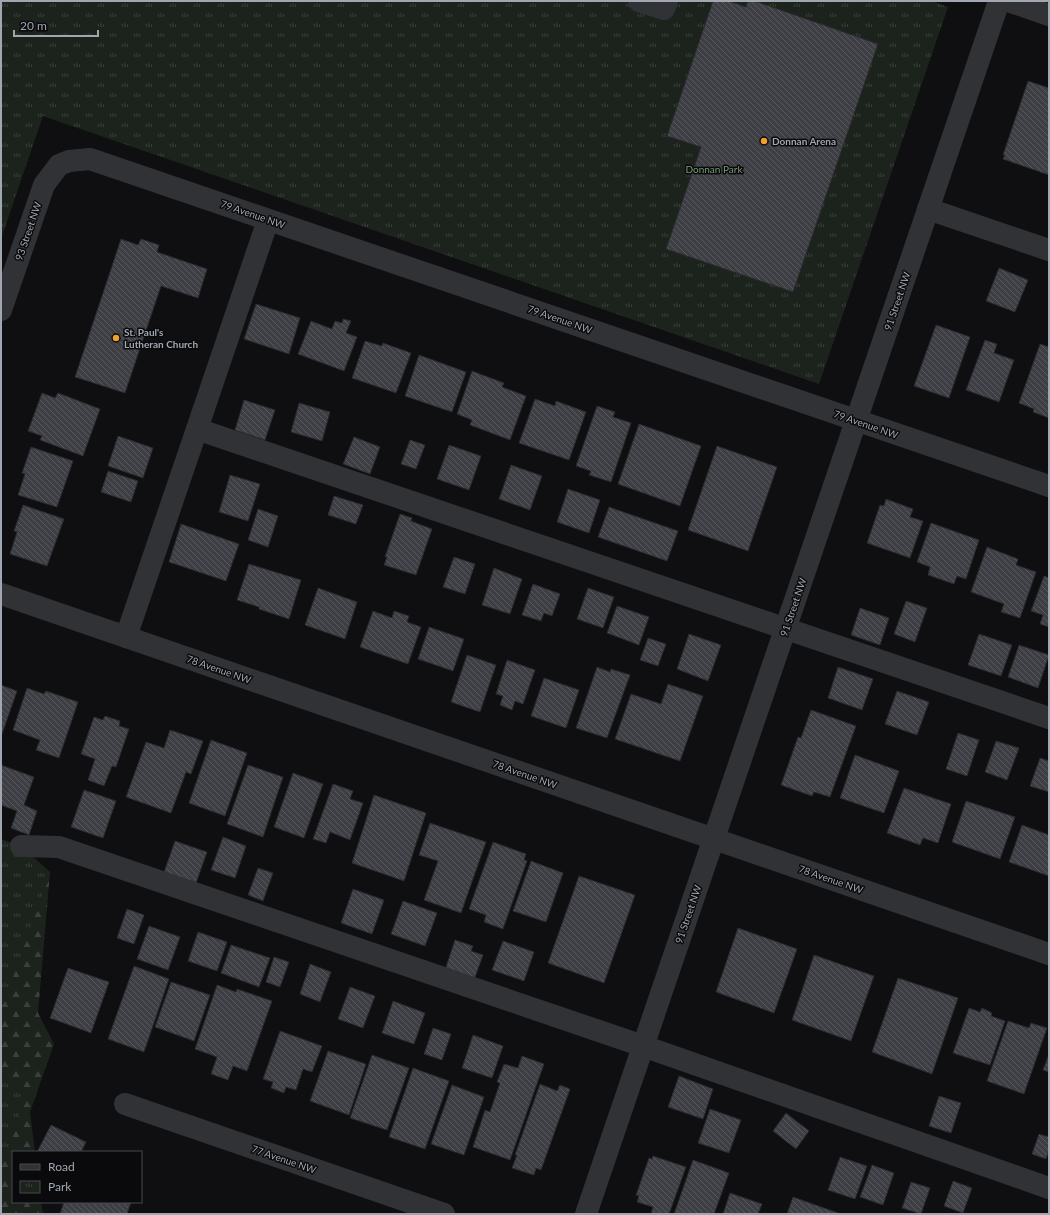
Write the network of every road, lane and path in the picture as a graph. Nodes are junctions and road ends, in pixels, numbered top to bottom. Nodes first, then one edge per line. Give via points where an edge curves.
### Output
1 (640, 1) edge
2 (667, 1) edge
3 (999, 1) edge
4 (1008, 1) edge
5 (1049, 15) edge
6 (69, 161) joint
7 (928, 209) junction
8 (268, 220) junction
9 (1049, 250) edge
10 (1, 310) edge
11 (856, 421) junction
12 (198, 429) junction
13 (1049, 486) edge
14 (1, 594) edge
15 (786, 628) junction
16 (126, 637) junction
17 (1049, 718) edge
18 (714, 839) junction
19 (21, 846) dead end
20 (1049, 954) edge
21 (644, 1046) junction
22 (125, 1104) dead end
23 (1049, 1188) edge
24 (444, 1214) edge
25 (586, 1214) edge

1 - 2 street via 664,9
3 - 7 street, 91 Street NW
4 - 5 street
6 - 8 street, 79 Avenue NW via 100,161
6 - 10 street, 93 Street NW via 59,165 44,185
7 - 9 street
7 - 11 street, 91 Street NW
8 - 11 street, 79 Avenue NW
8 - 12 street
11 - 13 street, 79 Avenue NW
11 - 15 street, 91 Street NW
12 - 15 street
12 - 16 street
14 - 16 street, 78 Avenue NW
15 - 17 street
15 - 18 street, 91 Street NW
16 - 18 street, 78 Avenue NW
18 - 20 street, 78 Avenue NW
18 - 21 street, 91 Street NW
19 - 21 street via 59,847
21 - 23 street
21 - 25 street, 91 Street NW
22 - 24 street, 77 Avenue NW

